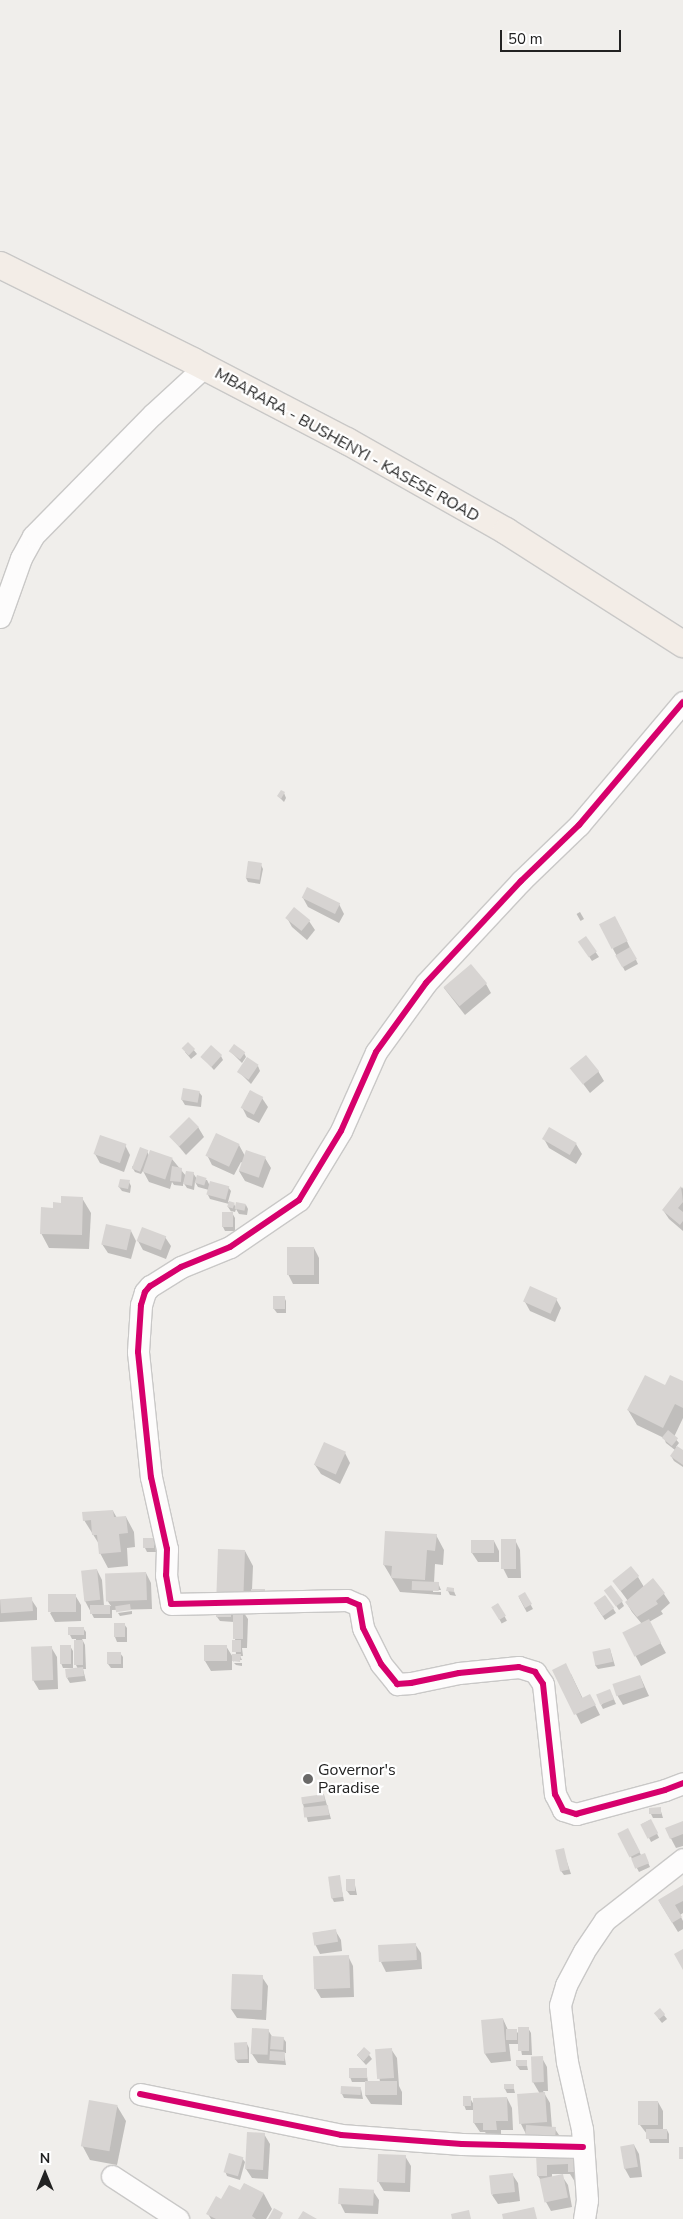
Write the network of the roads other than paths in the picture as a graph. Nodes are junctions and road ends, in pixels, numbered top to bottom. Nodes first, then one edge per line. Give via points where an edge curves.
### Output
1 (0, 265) edge
2 (204, 367) junction
3 (0, 617) edge
4 (683, 644) edge
5 (683, 702) edge
6 (683, 1783) edge
7 (683, 1860) edge
8 (140, 2094) dead end
9 (584, 2147) junction
10 (112, 2176) dead end
11 (178, 2219) edge
12 (584, 2219) edge

1 - 2 main road, MBARARA - BUSHENYI - KASESE ROAD
2 - 3 street via 33,536 21,558
2 - 4 main road, MBARARA - BUSHENYI - KASESE ROAD via 347,441 506,531
5 - 6 street via 579,825 521,881 426,984 376,1052 341,1131 299,1200 230,1247 180,1267 150,1286 141,1305 138,1352 151,1478 167,1549 166,1575 171,1604 346,1600 359,1605 363,1628 381,1664 397,1684 519,1667 535,1672 543,1684 556,1794 563,1810 576,1814
7 - 9 street via 605,1920 566,1985 560,2005 566,2062
8 - 9 street via 341,2135 462,2144
9 - 12 street via 587,2200
10 - 11 street

